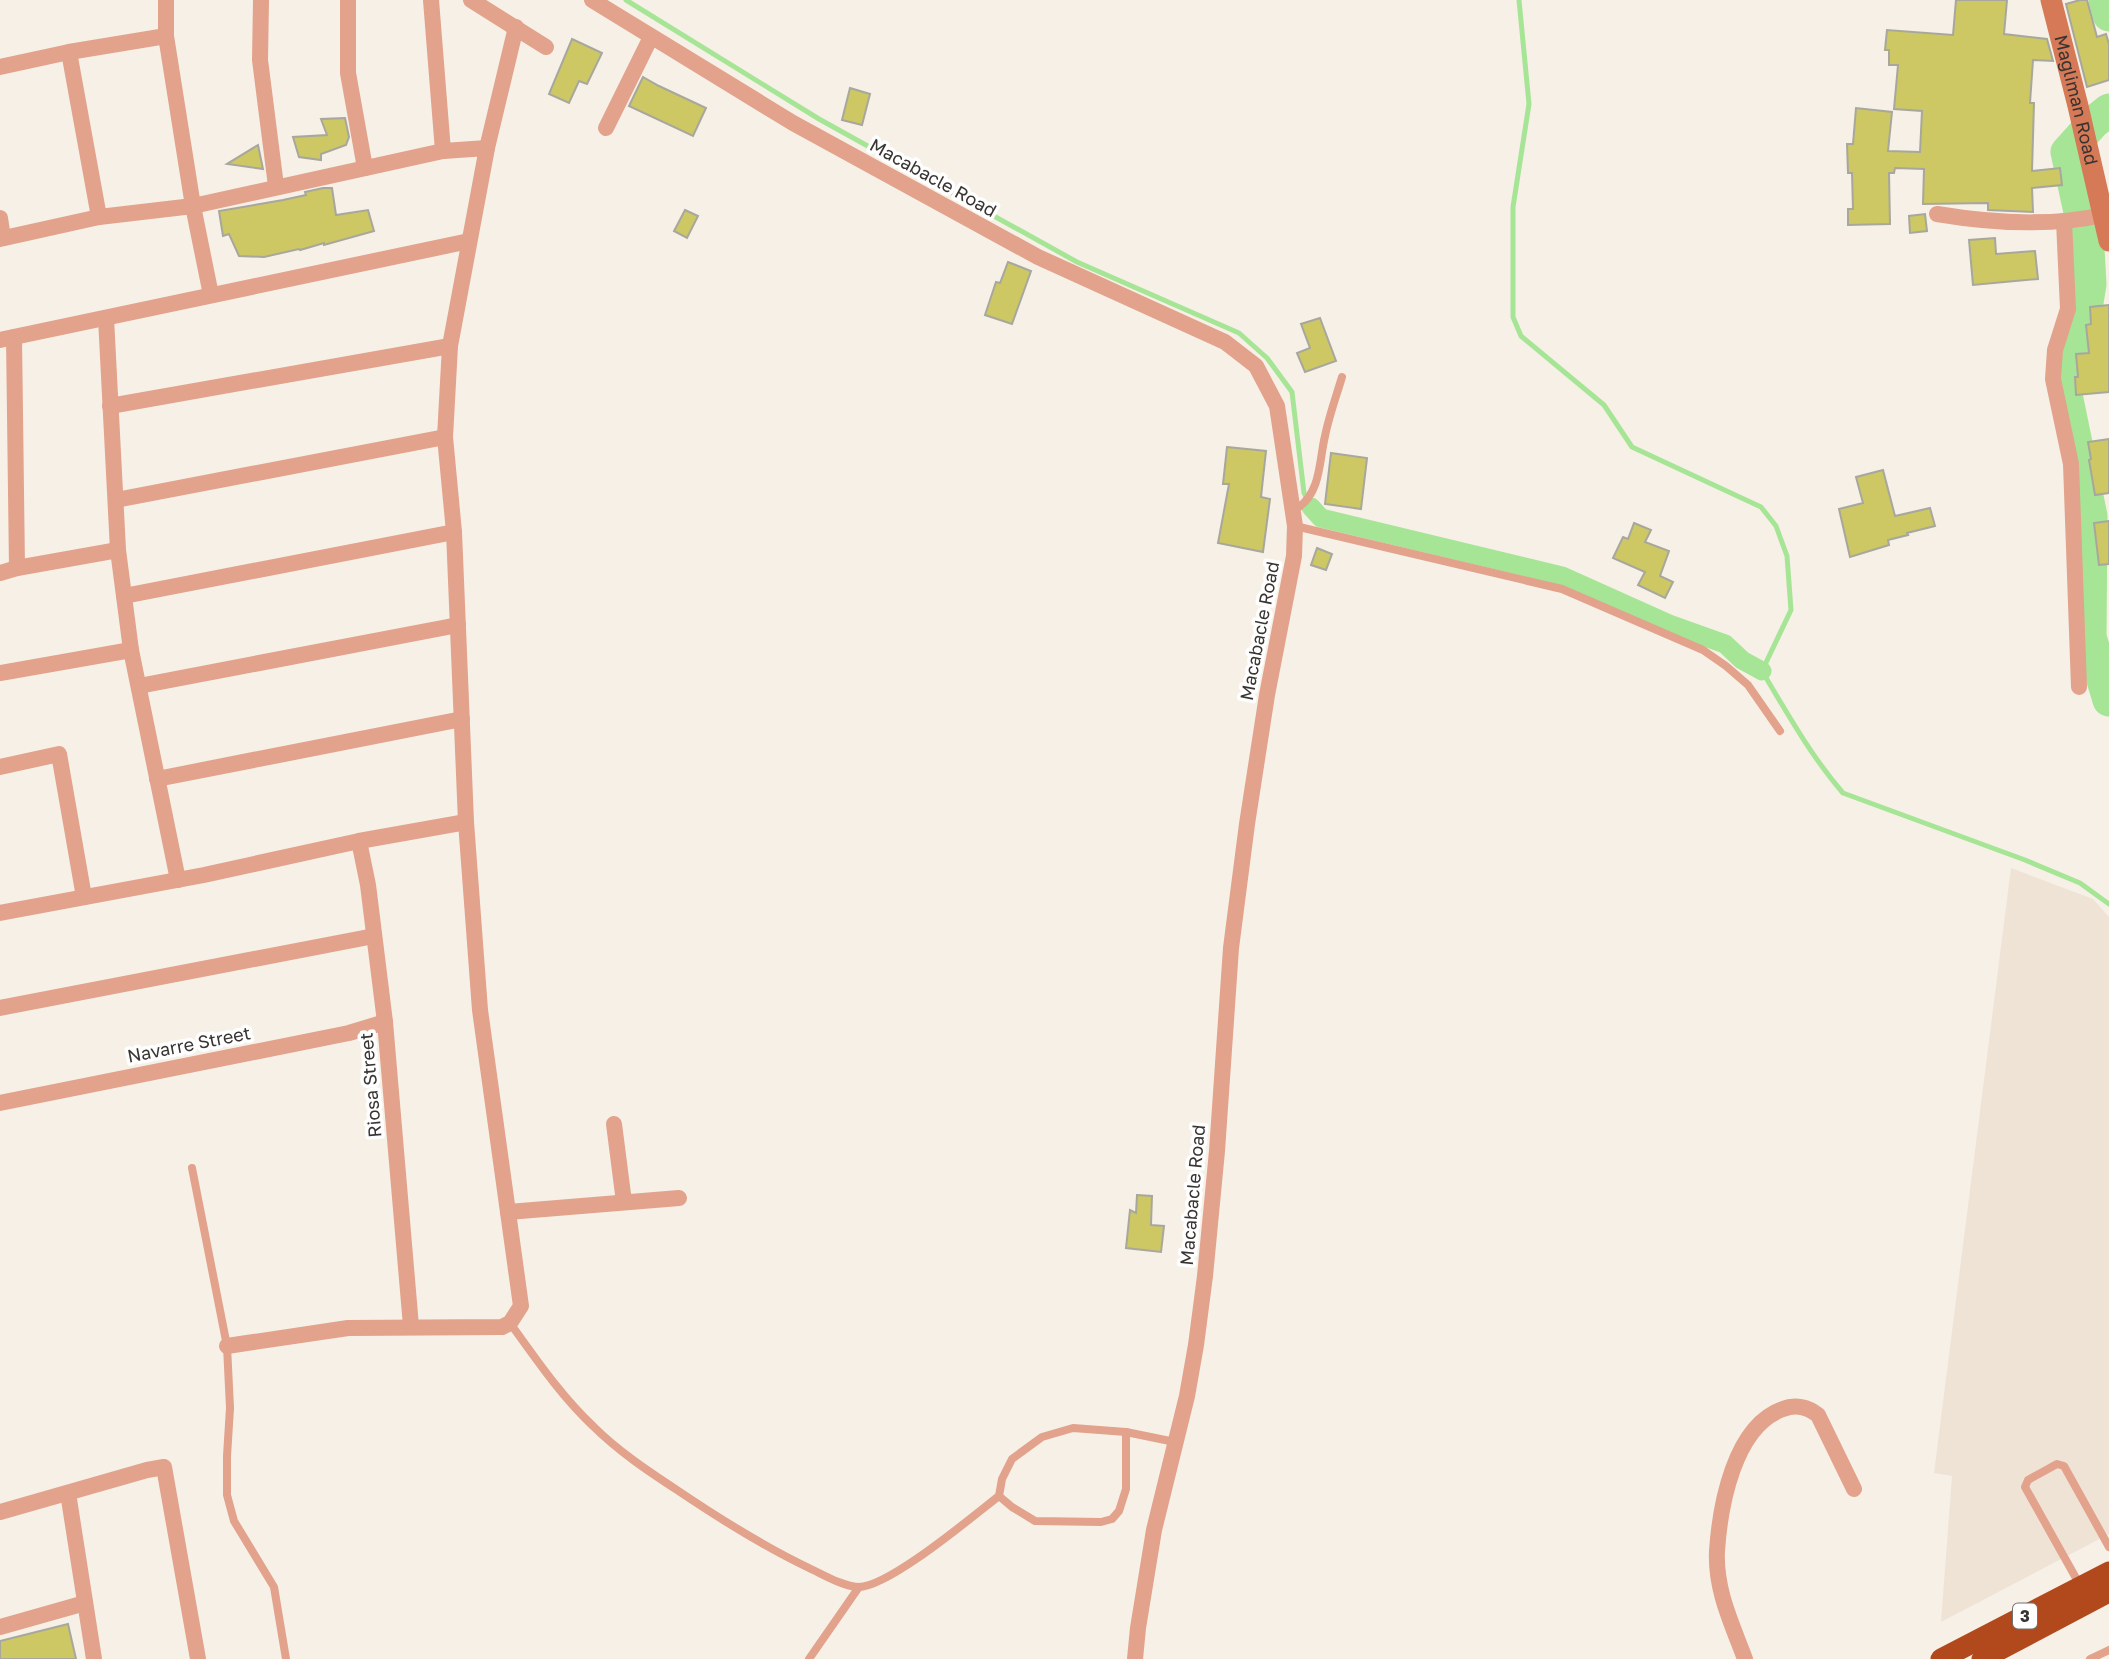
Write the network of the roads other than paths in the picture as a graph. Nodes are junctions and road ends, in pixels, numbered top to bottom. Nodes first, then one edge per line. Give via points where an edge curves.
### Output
1 (166, 0) edge
2 (261, 0) edge
3 (348, 0) edge
4 (431, 0) edge
5 (471, 0) edge
6 (592, 0) edge
7 (2050, 0) edge
8 (516, 27) junction
9 (166, 36) junction
10 (651, 37) junction
11 (546, 47) dead end
12 (69, 52) junction
13 (0, 66) edge
14 (606, 128) dead end
15 (487, 148) junction
16 (443, 151) junction
17 (365, 168) junction
18 (276, 186) junction
19 (193, 206) junction
20 (1937, 214) dead end
21 (99, 216) junction
22 (0, 218) edge
23 (2081, 218) junction
24 (2, 238) edge
25 (468, 241) junction
26 (2109, 241) edge
27 (211, 295) junction
28 (106, 318) junction
29 (7, 339) edge
30 (450, 346) junction
31 (1342, 377) dead end
32 (110, 406) junction
33 (445, 437) junction
34 (116, 500) junction
35 (1292, 507) junction
36 (1295, 526) junction
37 (454, 532) junction
38 (118, 550) junction
39 (17, 568) junction
40 (0, 573) edge
41 (124, 596) junction
42 (458, 625) junction
43 (131, 650) junction
44 (0, 673) edge
45 (139, 687) junction
46 (2079, 687) dead end
47 (462, 719) junction
48 (1780, 730) dead end
49 (0, 767) edge
50 (158, 779) junction
51 (466, 822) junction
52 (359, 841) junction
53 (178, 880) junction
54 (84, 898) junction
55 (0, 913) edge
56 (374, 936) junction
57 (0, 1008) edge
58 (385, 1022) junction
59 (0, 1103) edge
60 (614, 1124) dead end
61 (192, 1168) dead end
62 (679, 1198) dead end
63 (624, 1202) junction
64 (508, 1212) junction
65 (510, 1324) junction
66 (411, 1326) junction
67 (227, 1346) junction
68 (1126, 1432) junction
69 (1175, 1442) junction
70 (1854, 1489) dead end
71 (68, 1493) junction
72 (999, 1496) junction
73 (0, 1512) edge
74 (2109, 1547) edge
75 (2109, 1572) edge
76 (859, 1587) junction
77 (2081, 1587) junction
78 (2109, 1592) edge
79 (85, 1603) junction
80 (0, 1627) edge
81 (2109, 1650) edge
82 (94, 1659) edge
83 (198, 1659) edge
84 (286, 1659) edge
85 (809, 1659) edge
86 (1135, 1659) edge
87 (1745, 1659) edge
88 (1941, 1659) edge
89 (1982, 1659) edge
90 (2091, 1659) edge

1 - 9 street
2 - 18 street via 260,60
3 - 17 street via 348,73
4 - 16 street
5 - 8 street
6 - 10 street, Macabacle Road
7 - 23 street, Magliman Road via 2085,139
8 - 11 street
8 - 15 street
9 - 12 street
9 - 19 street
10 - 14 street
10 - 35 street, Macabacle Road via 793,123 1038,257 1241,352 1256,366 1278,406
12 - 13 street
12 - 21 street
15 - 16 street
15 - 25 street
16 - 17 street
17 - 18 street
18 - 19 street
19 - 21 street
19 - 27 street
20 - 23 street via 1992,221
21 - 24 street
22 - 24 street
23 - 26 street, Magliman Road
23 - 46 street via 2053,379 2071,464
25 - 27 street
25 - 30 street
27 - 28 street
28 - 29 street
28 - 32 street
29 - 39 street
30 - 32 street
30 - 33 street
31 - 35 lane via 1324,436 1317,480 1307,501
32 - 34 street
33 - 34 street
33 - 37 street
34 - 38 street
35 - 36 street, Macabacle Road
36 - 48 lane via 1562,589 1703,650 1748,685
36 - 69 street, Macabacle Road via 1294,556 1247,824 1231,948 1205,1276 1192,1370
37 - 41 street
37 - 42 street
38 - 39 street
38 - 41 street
39 - 40 street
41 - 43 street
42 - 45 street
42 - 47 street
43 - 44 street
43 - 45 street
45 - 50 street
47 - 50 street
47 - 51 street
49 - 54 street via 58,754
50 - 53 street
51 - 52 street
51 - 64 street via 480,1010
52 - 53 street
52 - 56 street, Riosa Street
53 - 54 street
54 - 55 street
56 - 57 street
56 - 58 street, Riosa Street
58 - 59 street, Navarre Street
58 - 66 street, Riosa Street
60 - 63 street
61 - 67 lane
62 - 63 street
63 - 64 street
64 - 65 street via 521,1306
65 - 66 street
65 - 76 lane via 560,1391 632,1460 771,1550
66 - 67 street via 348,1328
67 - 84 lane via 227,1495 234,1521 274,1587
68 - 69 lane
68 - 72 lane via 1073,1428 1042,1437 1012,1459
68 - 72 lane via 1126,1489 1112,1519 1035,1521
69 - 86 street, Macabacle Road via 1154,1530
70 - 87 street via 1818,1415 1810,1408 1787,1407 1770,1413 1746,1441 1727,1490 1717,1552 1721,1598
71 - 73 street
71 - 79 street
71 - 83 street via 164,1466
72 - 76 lane via 908,1565 883,1581
74 - 77 lane via 2064,1466 2056,1464 2028,1480 2025,1486
75 - 77 highway, 3
76 - 85 lane
77 - 88 highway, 3
78 - 89 highway, 3
79 - 80 street
79 - 82 street
81 - 90 lane

